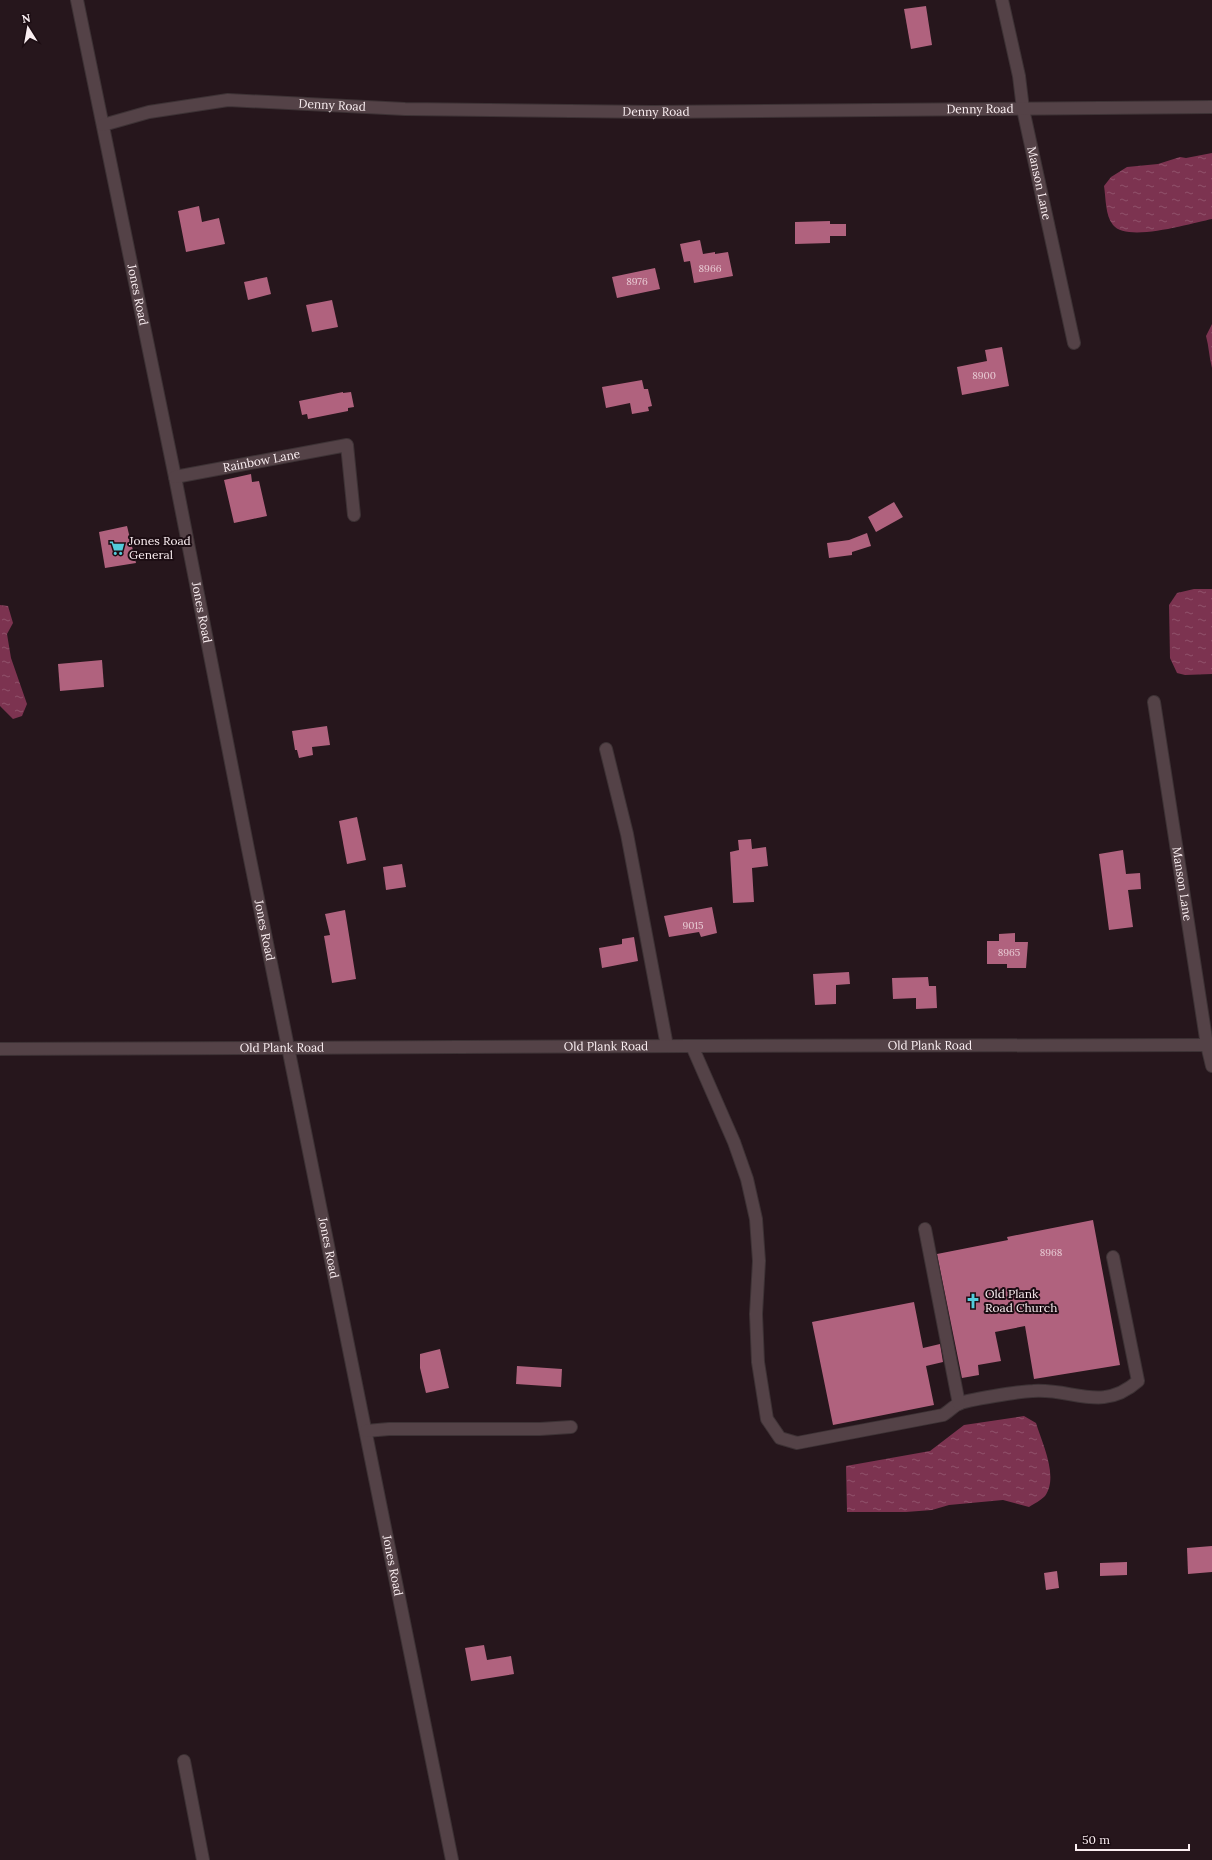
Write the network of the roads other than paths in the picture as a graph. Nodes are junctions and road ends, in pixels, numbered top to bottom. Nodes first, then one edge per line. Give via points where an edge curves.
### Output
1 (77, 0) edge
2 (1002, 0) edge
3 (1212, 107) edge
4 (1023, 109) junction
5 (103, 125) junction
6 (1074, 343) dead end
7 (176, 477) junction
8 (354, 515) dead end
9 (1154, 702) dead end
10 (606, 749) dead end
11 (1209, 1045) edge
12 (667, 1046) junction
13 (692, 1046) junction
14 (0, 1049) edge
15 (288, 1049) junction
16 (1212, 1066) edge
17 (924, 1229) dead end
18 (1113, 1257) dead end
19 (959, 1404) junction
20 (571, 1426) dead end
21 (366, 1431) junction
22 (184, 1760) dead end
23 (203, 1860) edge
24 (452, 1860) edge

1 - 5 street, Jones Road
2 - 4 street, Manson Lane via 1019,76
3 - 4 street, Denny Road
4 - 5 street, Denny Road via 553,112 405,109 228,100 149,112
4 - 6 street, Manson Lane
5 - 7 street, Jones Road
7 - 8 street, Rainbow Lane via 347,445
7 - 15 street, Jones Road
9 - 11 street, Manson Lane
10 - 12 street via 627,834
11 - 13 street, Old Plank Road
11 - 16 street, Manson Lane
12 - 13 street, Old Plank Road
12 - 15 street, Old Plank Road
13 - 19 street via 734,1142 747,1179 756,1219 759,1262 756,1314 758,1362 767,1419 780,1438 797,1443 943,1415
14 - 15 street, Old Plank Road
15 - 21 street, Jones Road
17 - 19 street
18 - 19 street via 1138,1381 1128,1390 1118,1394 1093,1399 1034,1390
20 - 21 street via 540,1429
21 - 24 street, Jones Road
22 - 23 street

